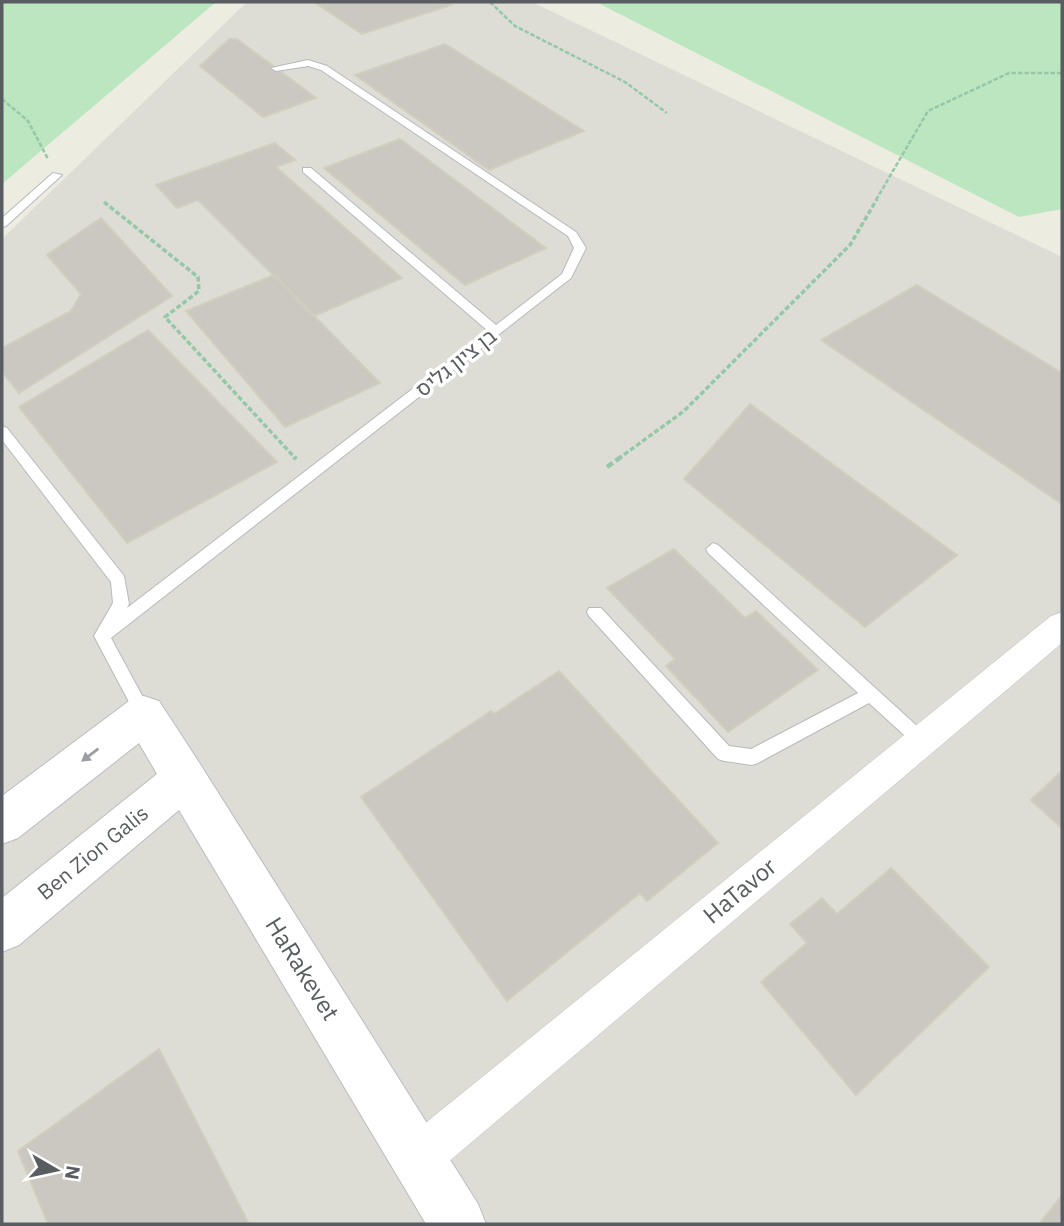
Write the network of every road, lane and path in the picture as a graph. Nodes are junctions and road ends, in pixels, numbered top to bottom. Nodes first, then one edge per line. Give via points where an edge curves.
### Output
1 (490, 2) edge
2 (276, 68) dead end
3 (1062, 73) edge
4 (2, 99) edge
5 (667, 113) dead end
6 (307, 170) dead end
7 (57, 175) joint
8 (104, 202) dead end
9 (2, 224) edge
10 (496, 331) junction
11 (2, 431) edge
12 (607, 467) dead end
13 (310, 476) junction
14 (713, 550) dead end
15 (594, 612) dead end
16 (1062, 625) edge
17 (102, 636) junction
18 (871, 694) junction
19 (144, 714) junction
20 (922, 741) junction
21 (185, 778) junction
22 (2, 823) edge
23 (2, 928) edge
24 (418, 1158) junction
25 (458, 1224) edge

1 - 5 path via 515,26 625,82
2 - 10 lane, בן ציון גליס via 308,63 324,68 572,234 580,248 567,276
3 - 12 path via 1009,73 928,111 850,245 684,411
4 - 7 path via 28,121
6 - 10 lane
7 - 9 lane
8 - 13 path via 198,277 199,291 165,317
10 - 13 lane, בן ציון גליס
11 - 17 lane via 119,580 121,604
13 - 17 lane, בן ציון גליס
14 - 18 lane
15 - 18 lane via 724,753 752,757
16 - 20 street, HaTavor
17 - 19 lane
18 - 20 lane
19 - 21 street, HaRakevet
19 -> 22 street
20 - 24 street, HaTavor
21 - 23 street, Ben Zion Galis
21 - 24 street, HaRakevet
24 - 25 street, HaRakevet

